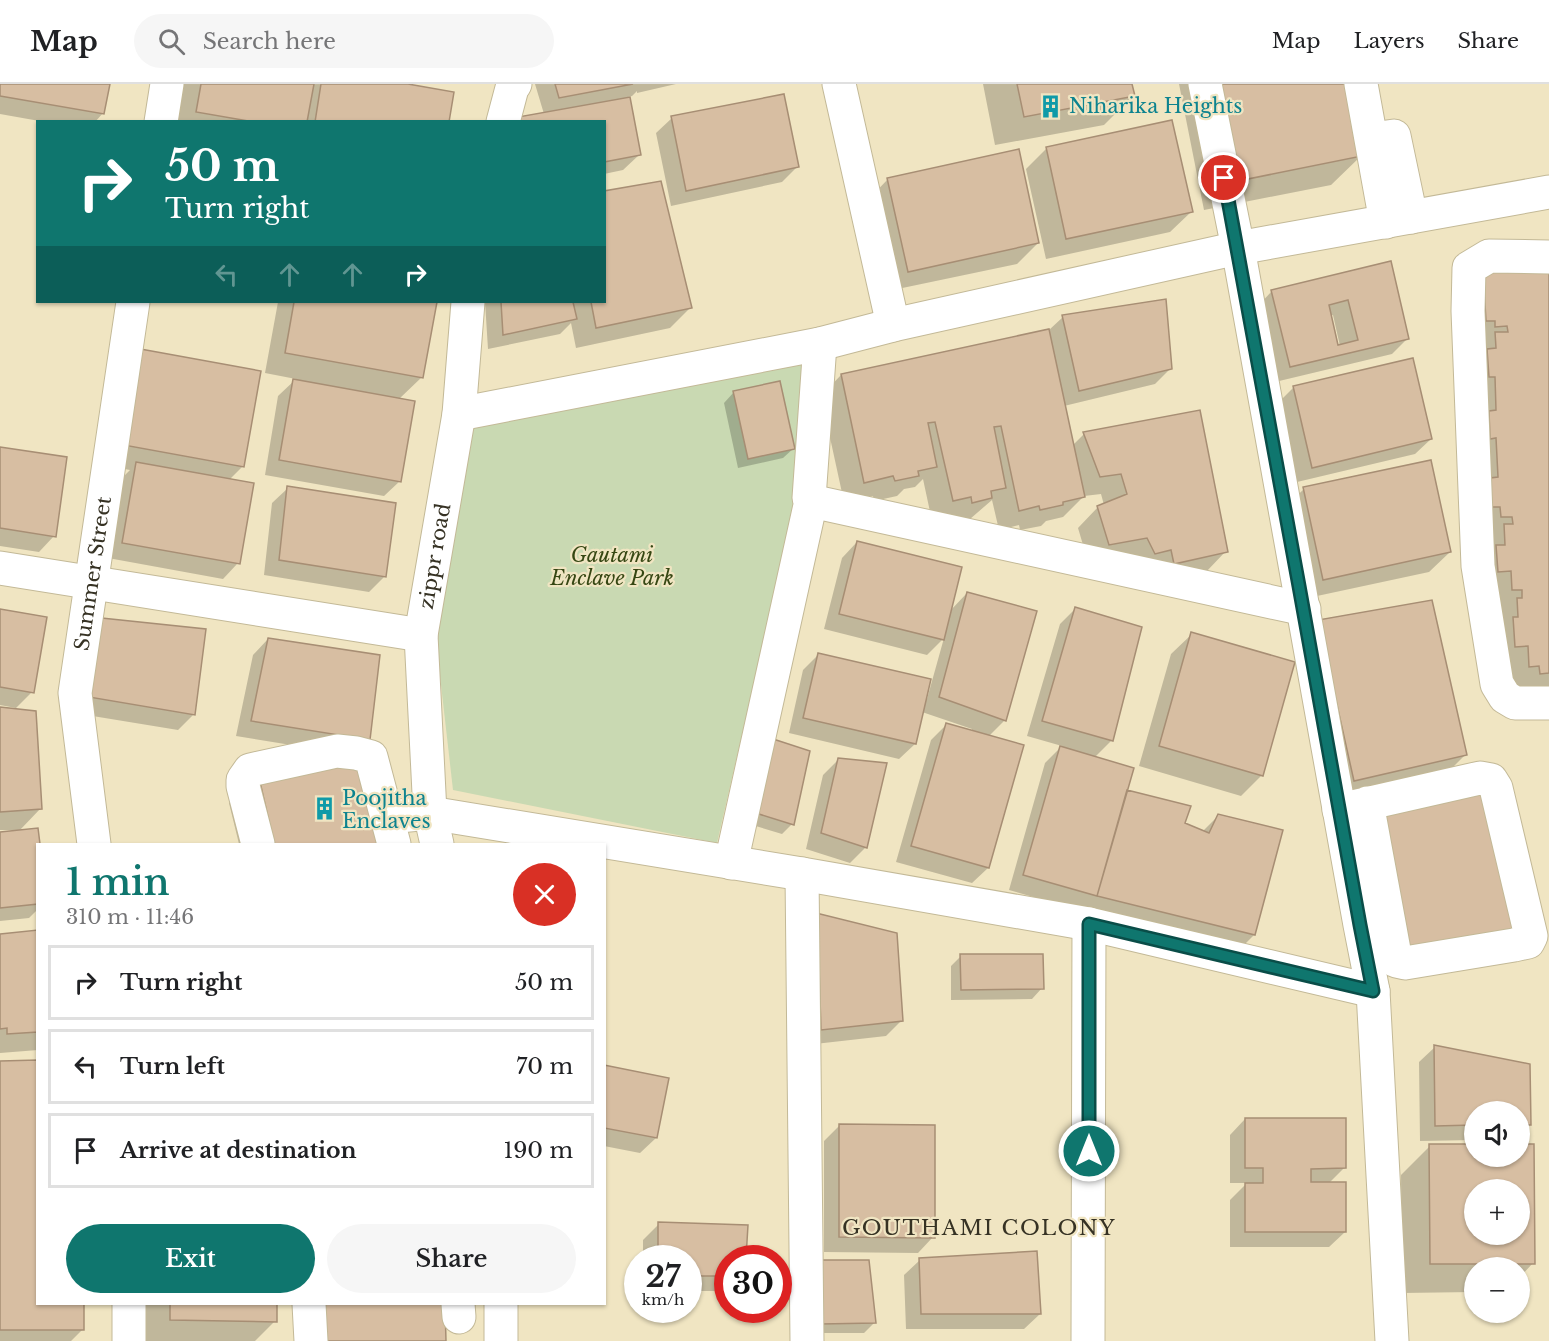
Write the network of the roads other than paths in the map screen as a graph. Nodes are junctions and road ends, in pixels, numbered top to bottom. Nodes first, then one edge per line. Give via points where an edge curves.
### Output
1 (167, 84) edge
2 (839, 84) edge
3 (1205, 84) edge
4 (1361, 84) edge
5 (510, 85) edge
6 (161, 120) edge
7 (503, 120) edge
8 (1549, 192) edge
9 (1398, 220) junction
10 (1238, 248) junction
11 (1549, 257) edge
12 (133, 303) edge
13 (468, 303) edge
14 (893, 325) junction
15 (820, 344) junction
16 (459, 414) junction
17 (811, 501) junction
18 (0, 568) edge
19 (91, 582) junction
20 (1304, 609) junction
21 (421, 635) junction
22 (1549, 703) edge
23 (1353, 806) junction
24 (430, 813) junction
25 (391, 831) edge
26 (94, 843) edge
27 (258, 843) edge
28 (437, 843) edge
29 (731, 863) junction
30 (802, 874) junction
31 (1089, 924) junction
32 (1373, 991) junction
33 (129, 1305) edge
34 (309, 1305) edge
35 (501, 1305) edge
36 (129, 1341) edge
37 (311, 1341) edge
38 (501, 1341) edge
39 (807, 1341) edge
40 (1088, 1341) edge
41 (1392, 1341) edge

1 - 6 street
2 - 14 street
3 - 10 street
4 - 9 street via 1372,139 1394,136
5 - 7 street
8 - 9 street
9 - 10 street
10 - 14 street
10 - 20 street
11 - 22 street via 1489,256 1469,268 1468,311 1478,566 1497,684 1505,697 1515,703
12 - 19 street, Summer Street
13 - 16 street, zippr road
14 - 15 street
15 - 16 street
15 - 17 street
16 - 21 street, zippr road
17 - 20 street
17 - 29 street
18 - 19 street
19 - 21 street
19 - 26 street, Summer Street via 75,693
20 - 23 street
21 - 24 street, zippr road
23 - 23 street via 1480,778 1491,780 1531,936 1528,942 1405,963 1396,961
23 - 32 street via 1360,925
24 - 25 street
24 - 28 street, zippr road
24 - 29 street
25 - 27 street via 370,757 337,751 250,770 243,786
29 - 30 street
30 - 31 street
30 - 39 street
31 - 32 street
31 - 40 street
32 - 41 street
33 - 36 street
34 - 37 street
35 - 38 street

